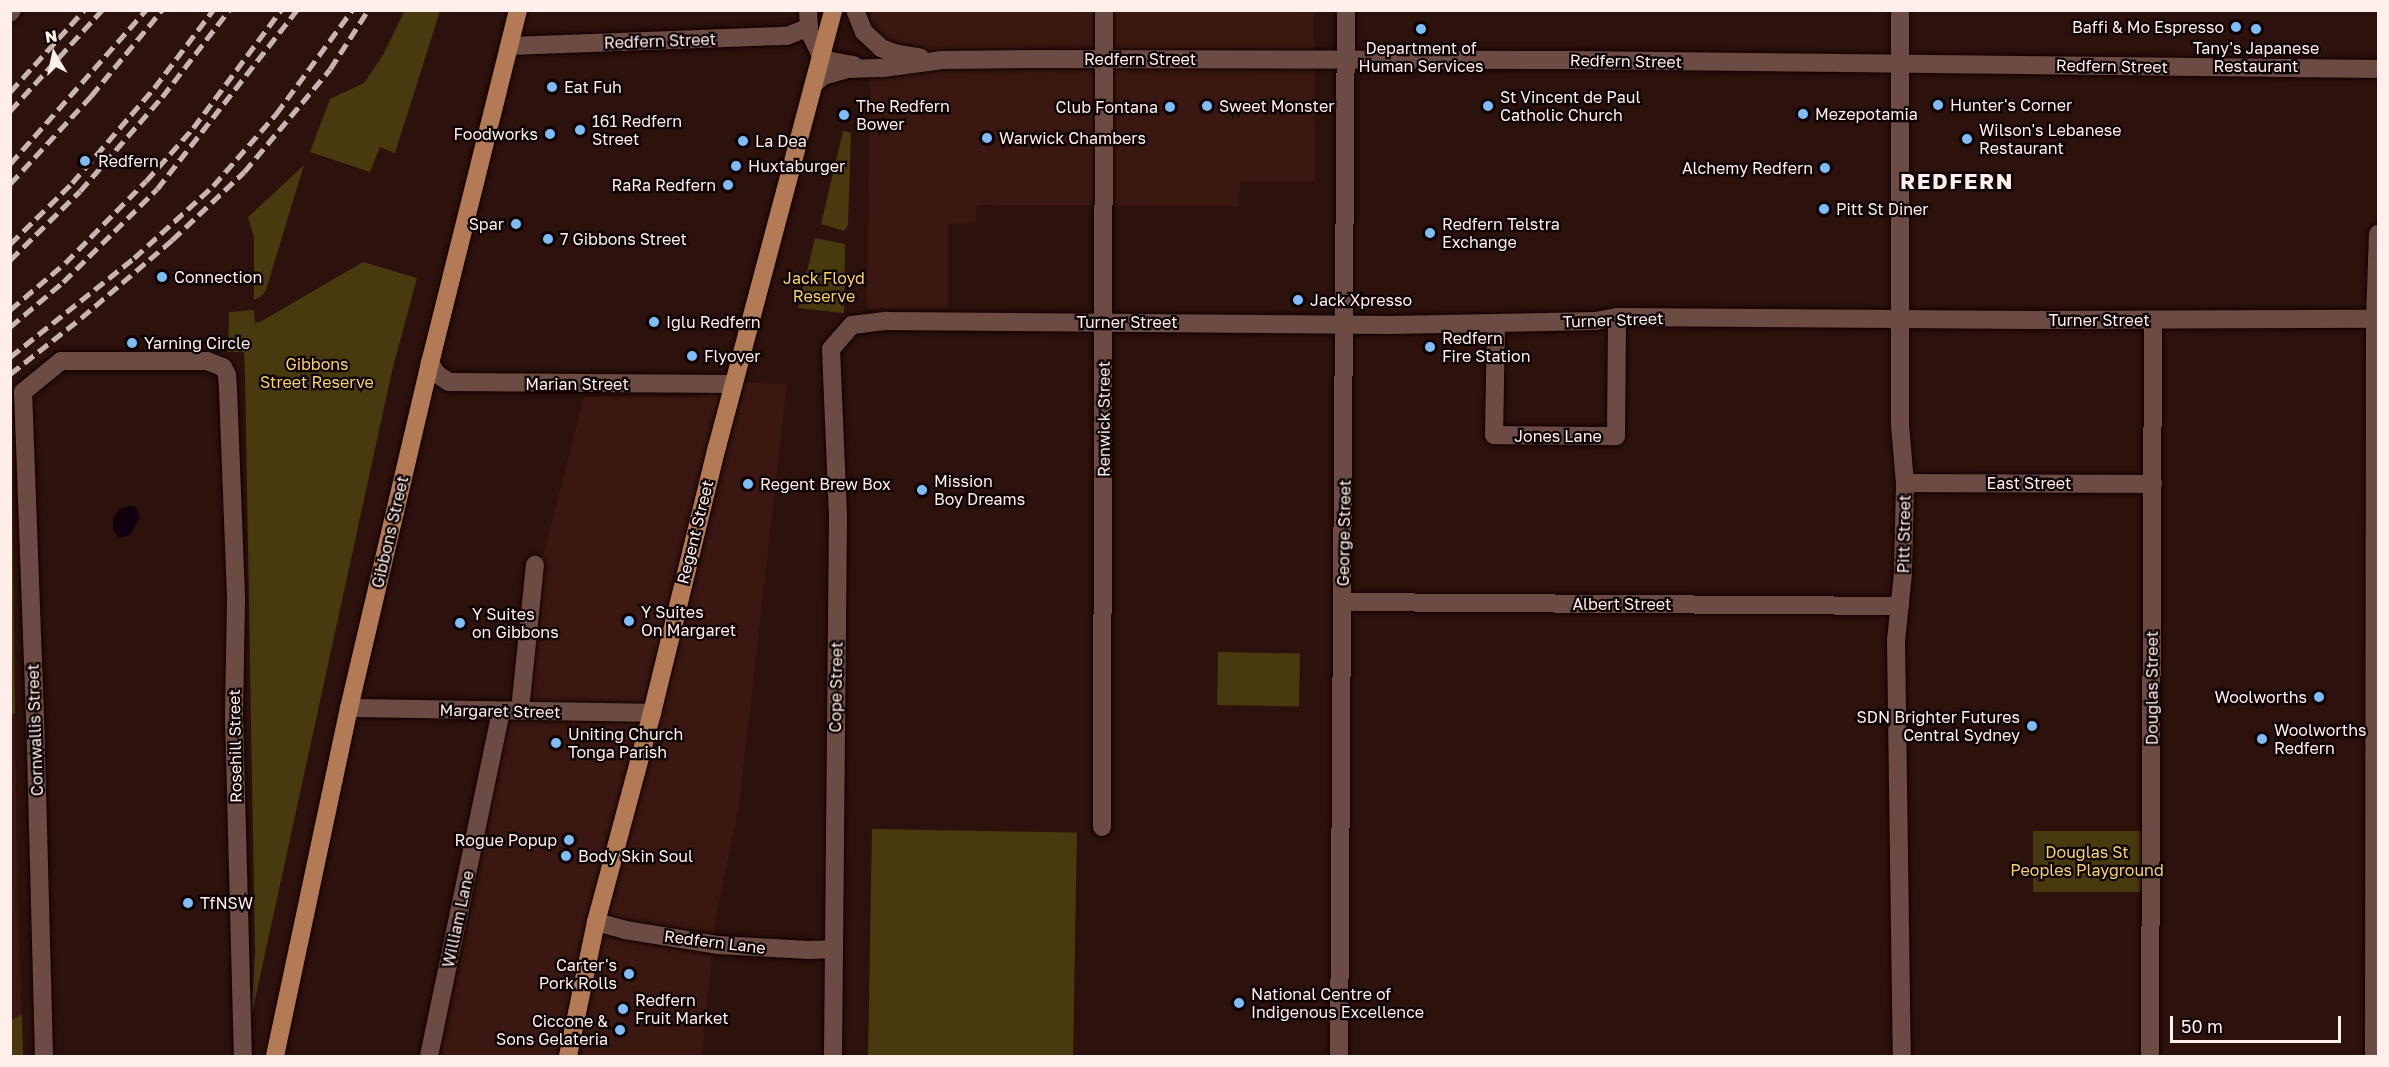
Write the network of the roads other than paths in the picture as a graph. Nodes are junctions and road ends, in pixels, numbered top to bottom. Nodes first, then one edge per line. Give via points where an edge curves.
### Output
1 (518, 10) edge
2 (833, 10) edge
3 (855, 10) edge
4 (1104, 10) edge
5 (1346, 10) edge
6 (1900, 10) edge
7 (808, 19) edge
8 (510, 46) junction
9 (822, 56) junction
10 (1104, 59) junction
11 (942, 60) junction
12 (1347, 60) junction
13 (1901, 63) junction
14 (875, 68) junction
15 (2379, 69) edge
16 (814, 84) junction
17 (2379, 234) edge
18 (1617, 317) junction
19 (1900, 318) junction
20 (2375, 319) junction
21 (2153, 320) junction
22 (1104, 322) junction
23 (1496, 323) junction
24 (1345, 324) junction
25 (852, 325) joint
26 (430, 363) junction
27 (733, 384) junction
28 (23, 404) joint
29 (1905, 483) junction
30 (2153, 484) junction
31 (535, 565) dead end
32 (1343, 602) junction
33 (1900, 606) junction
34 (520, 700) dead end
35 (349, 708) junction
36 (501, 711) junction
37 (652, 713) junction
38 (1102, 826) dead end
39 (596, 922) junction
40 (834, 949) junction
41 (44, 1056) edge
42 (243, 1056) edge
43 (275, 1056) edge
44 (429, 1056) edge
45 (568, 1056) edge
46 (833, 1056) edge
47 (1339, 1056) edge
48 (1902, 1056) edge
49 (2150, 1056) edge
50 (2374, 1056) edge

1 - 8 main road, Gibbons Street
2 - 9 main road, Regent Street
3 - 11 street via 864,32 881,48 905,56
4 - 10 street, Renwick Street
5 - 12 street, George Street
6 - 13 street, Pitt Street
7 - 8 street, Redfern Street via 787,36
7 - 9 street
8 - 26 main road, Gibbons Street
9 - 14 street, Redfern Street
9 - 16 main road, Regent Street
10 - 11 street, Redfern Street
10 - 12 street, Redfern Street
10 - 22 street, Renwick Street
11 - 14 street, Redfern Street
12 - 13 street, Redfern Street
12 - 24 street, George Street
13 - 15 street, Redfern Street
13 - 19 street, Pitt Street
14 - 16 street, Redfern Street via 836,72
16 - 27 main road, Regent Street
17 - 20 street
18 - 19 street, Turner Street
18 - 23 street, Turner Street
18 - 23 street, Jones Lane via 1616,436 1494,435
19 - 21 street, Turner Street
19 - 29 street, Pitt Street via 1900,425
20 - 21 street, Turner Street
20 - 50 street
21 - 30 street, Douglas Street
22 - 24 street, Turner Street
22 - 25 street, Turner Street via 887,321
22 - 38 street, Renwick Street
23 - 24 street, Turner Street
24 - 32 street, George Street
25 - 40 street, Cope Street via 831,349 838,516
26 - 27 street, Marian Street via 449,382
26 - 35 main road, Gibbons Street
27 - 37 main road, Regent Street
28 - 41 street, Cornwallis Street
28 - 42 street, Rosehill Street via 23,392 62,362 216,362 227,375 236,603 234,717
29 - 30 street, East Street
29 - 33 street, Pitt Street
30 - 49 street, Douglas Street
31 - 34 street
32 - 33 street, Albert Street
32 - 47 street, George Street
33 - 48 street, Pitt Street via 1896,641
35 - 36 street, Margaret Street
35 - 43 main road, Gibbons Street
36 - 37 street, Margaret Street
36 - 44 street, William Lane
37 - 39 main road, Regent Street
39 - 40 street, Redfern Lane via 719,945
39 - 45 main road, Regent Street
40 - 46 street, Cope Street

